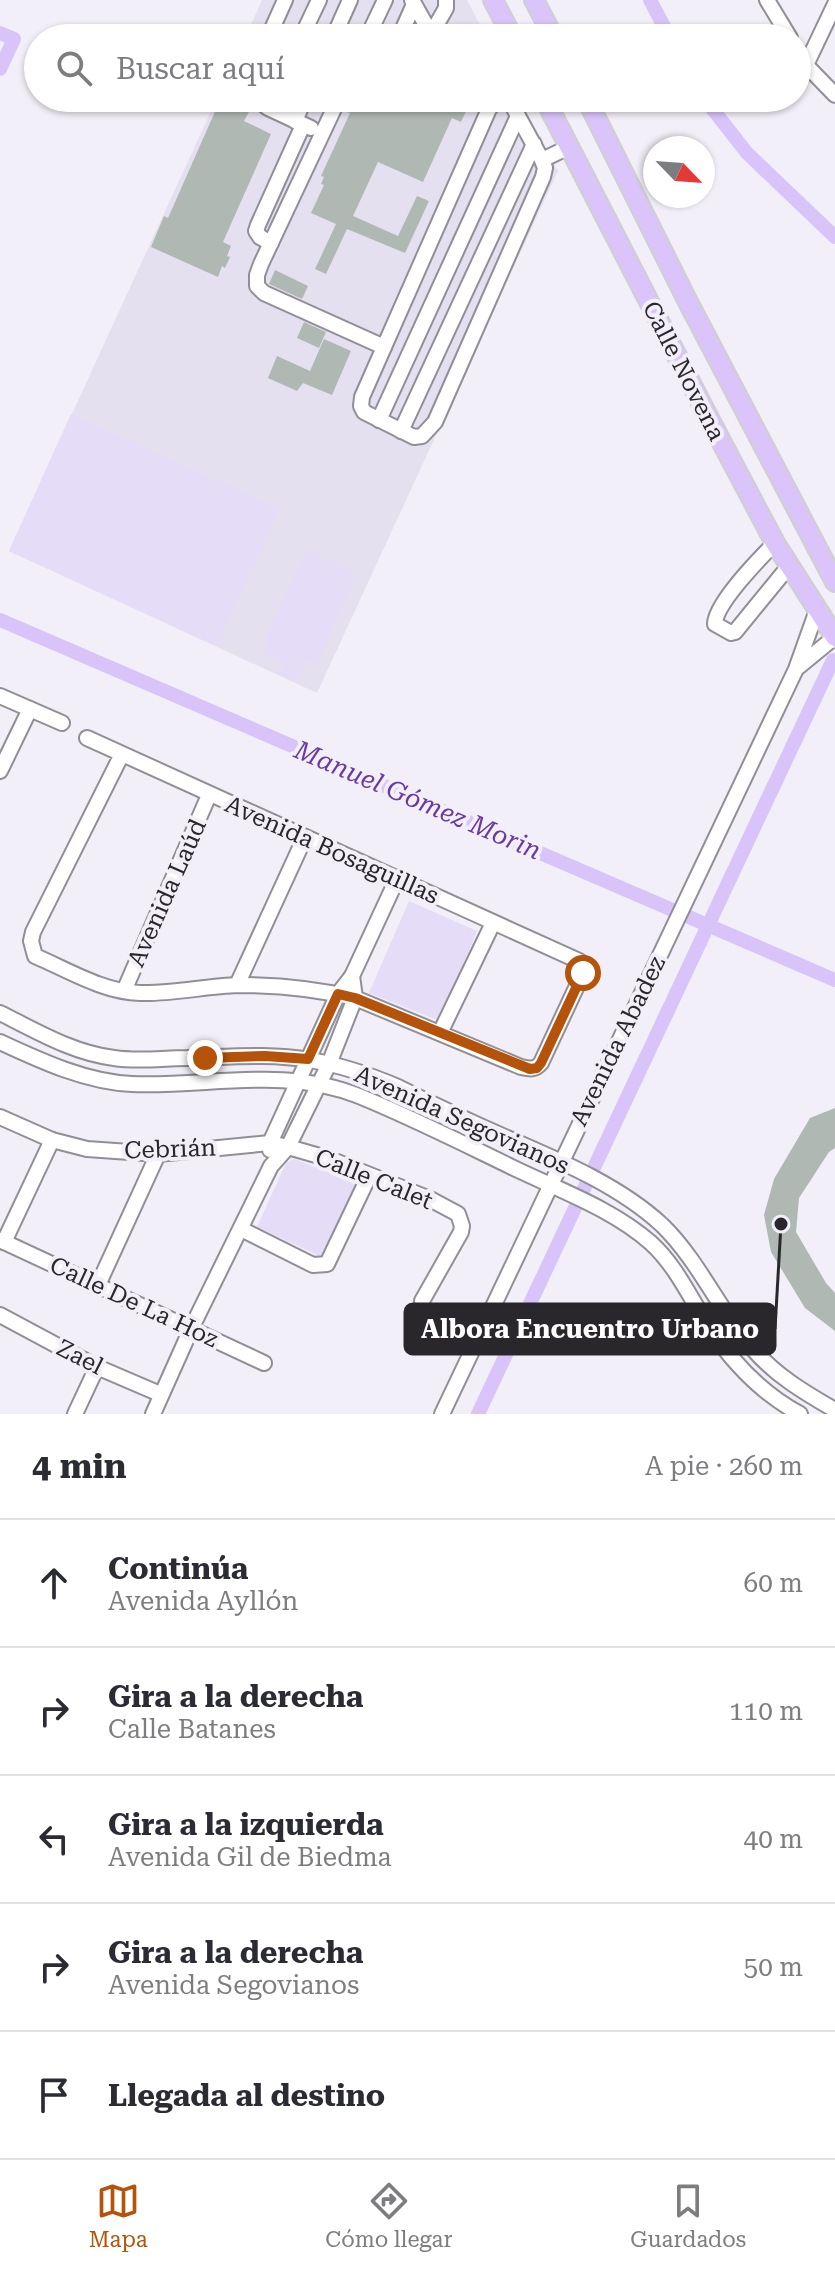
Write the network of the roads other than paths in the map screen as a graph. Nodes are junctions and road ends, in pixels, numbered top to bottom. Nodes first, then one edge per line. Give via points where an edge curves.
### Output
1 (285, 0) edge
2 (319, 0) edge
3 (350, 0) edge
4 (385, 0) edge
5 (446, 0) edge
6 (493, 0) edge
7 (534, 0) edge
8 (767, 0) edge
9 (413, 2) edge
10 (835, 4) edge
11 (274, 24) edge
12 (308, 24) edge
13 (339, 24) edge
14 (374, 24) edge
15 (404, 24) edge
16 (424, 24) edge
17 (437, 24) edge
18 (506, 24) edge
19 (547, 24) edge
20 (782, 24) edge
21 (811, 54) edge
22 (811, 70) edge
23 (835, 95) edge
24 (283, 112) edge
25 (302, 112) edge
26 (332, 112) edge
27 (488, 112) edge
28 (516, 112) edge
29 (551, 112) edge
30 (593, 112) edge
31 (518, 116) junction
32 (299, 123) junction
33 (322, 133) junction
34 (534, 144) junction
35 (569, 147) junction
36 (542, 160) junction
37 (271, 243) junction
38 (384, 347) junction
39 (379, 420) junction
40 (401, 431) junction
41 (775, 543) junction
42 (789, 566) junction
43 (835, 582) edge
44 (817, 610) junction
45 (835, 637) edge
46 (796, 669) junction
47 (0, 696) edge
48 (30, 709) junction
49 (62, 723) dead end
50 (87, 738) dead end
51 (122, 754) junction
52 (0, 771) edge
53 (209, 795) junction
54 (305, 837) junction
55 (397, 879) junction
56 (493, 923) junction
57 (352, 976) junction
58 (237, 985) junction
59 (124, 991) junction
60 (338, 994) junction
61 (355, 998) junction
62 (0, 1013) edge
63 (440, 1033) junction
64 (0, 1042) edge
65 (308, 1059) junction
66 (329, 1064) junction
67 (299, 1081) junction
68 (320, 1084) junction
69 (0, 1117) edge
70 (511, 1139) junction
71 (52, 1140) junction
72 (270, 1143) junction
73 (288, 1147) junction
74 (540, 1152) junction
75 (158, 1154) junction
76 (500, 1162) junction
77 (567, 1164) junction
78 (271, 1166) junction
79 (369, 1176) junction
80 (530, 1176) junction
81 (555, 1188) junction
82 (610, 1189) junction
83 (603, 1211) junction
84 (241, 1229) junction
85 (2, 1241) edge
86 (98, 1285) junction
87 (422, 1301) dead end
88 (1, 1317) edge
89 (191, 1329) junction
90 (264, 1363) dead end
91 (97, 1367) junction
92 (160, 1394) junction
93 (835, 1410) edge
94 (75, 1414) edge
95 (153, 1414) edge
96 (442, 1414) edge
97 (800, 1414) edge

1 - 11 street
2 - 12 street
3 - 13 street
4 - 14 street
5 - 17 street
6 - 18 main road
7 - 19 main road
8 - 20 street
9 - 15 street
9 - 16 street
10 - 21 street
22 - 23 street
24 - 32 street
25 - 32 street
26 - 33 street
27 - 38 street
28 - 31 street
29 - 35 main road, Calle Novena
30 - 43 main road, Calle Novena
31 - 34 street
31 - 39 street
32 - 33 street
32 - 37 street via 256,231
33 - 37 street
34 - 36 street
34 - 40 street
35 - 36 street
35 - 41 main road, Calle Novena
36 - 40 street via 543,177 435,422 422,436
37 - 38 street via 257,275 264,293
38 - 39 street via 361,406
39 - 40 street
41 - 42 main road, Calle Novena
41 - 42 street via 720,608 717,627 738,630
42 - 44 main road, Calle Novena
44 - 45 main road, Calle Novena
44 - 46 street, Avenida Abadez
45 - 46 street, Avenida Abadez
46 - 77 street, Avenida Abadez
47 - 48 street
48 - 49 street
48 - 52 street
50 - 51 street, Avenida Bosaguillas
51 - 53 street, Avenida Bosaguillas
51 - 59 street via 31,941 35,956
53 - 54 street, Avenida Bosaguillas
53 - 59 street, Avenida Laúd
54 - 55 street, Avenida Bosaguillas
54 - 58 street
55 - 56 street, Avenida Bosaguillas
55 - 57 street
56 - 63 street
56 - 63 street, Avenida Bosaguillas via 583,964 541,1063 537,1068 521,1067
57 - 60 street
57 - 61 street
58 - 59 street
58 - 60 street
60 - 61 street
60 - 65 street
61 - 63 street
61 - 66 street
62 - 65 street, Avenida Segovianos via 67,1045 110,1058
64 - 67 street, Avenida Segovianos via 104,1081
65 - 66 street, Avenida Segovianos
65 - 67 street
66 - 68 street
66 - 70 street, Avenida Segovianos via 372,1076
67 - 68 street, Avenida Segovianos
67 - 72 street
68 - 73 street
68 - 76 street, Avenida Segovianos via 359,1096
69 - 71 street, Cebrián
70 - 74 street, Avenida Segovianos
70 - 76 street
71 - 75 street, Cebrián via 87,1149
71 - 85 street
72 - 73 street, Cebrián
72 - 75 street, Cebrián
72 - 78 street
73 - 78 street
73 - 79 street, Calle Calet
74 - 77 street, Avenida Segovianos
74 - 80 street
75 - 86 street
76 - 80 street, Avenida Segovianos
77 - 81 street, Avenida Abadez
77 - 82 street, Avenida Segovianos
78 - 84 street
79 - 84 street via 327,1264 313,1265
79 - 87 street, Calle Calet via 458,1214 461,1232
80 - 81 street, Avenida Segovianos
81 - 83 street, Avenida Segovianos
81 - 96 street, Avenida Abadez
82 - 83 street
82 - 93 street, Avenida Segovianos via 664,1227 740,1333 776,1372
83 - 97 street, Avenida Segovianos via 650,1242 737,1365
84 - 89 street
85 - 86 street, Calle De La Hoz
86 - 89 street, Calle De La Hoz
88 - 91 street, Zael
89 - 90 street, Calle De La Hoz
89 - 92 street
91 - 92 street, Zael
91 - 94 street
92 - 95 street

